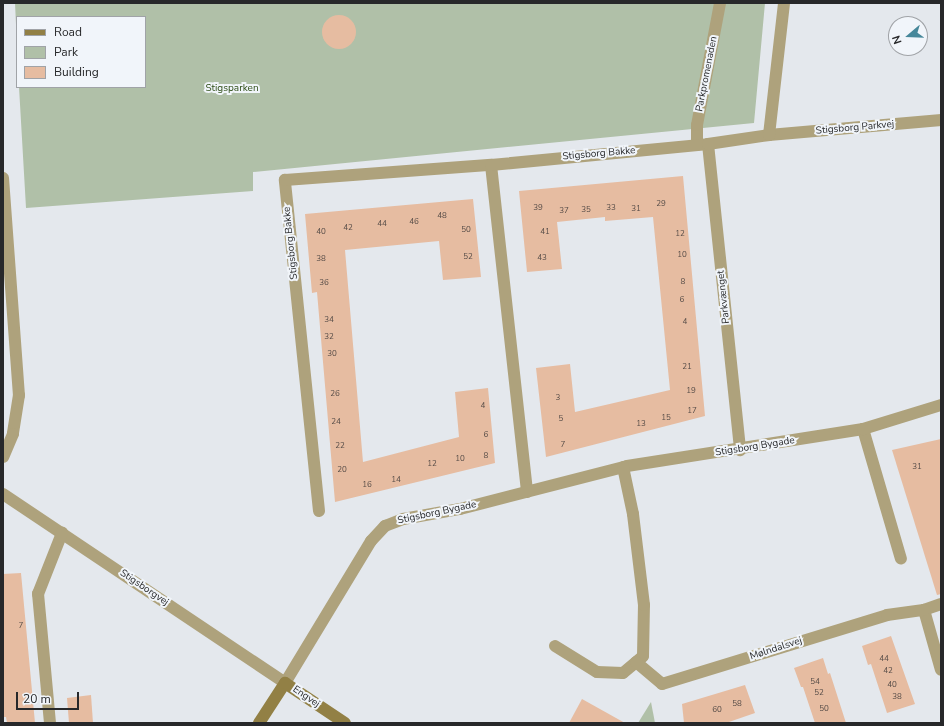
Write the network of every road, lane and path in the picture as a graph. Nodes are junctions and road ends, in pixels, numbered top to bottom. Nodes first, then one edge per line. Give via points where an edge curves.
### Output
1 (720, 3) edge
2 (784, 3) edge
3 (941, 120) edge
4 (769, 135) junction
5 (702, 144) junction
6 (491, 165) junction
7 (3, 178) edge
8 (941, 405) edge
9 (863, 429) junction
10 (740, 450) junction
11 (3, 457) edge
12 (623, 467) junction
13 (527, 492) junction
14 (3, 494) edge
15 (319, 511) dead end
16 (62, 533) junction
17 (901, 558) dead end
18 (941, 604) edge
19 (924, 610) junction
20 (555, 646) dead end
21 (636, 662) junction
22 (941, 670) edge
23 (286, 683) junction
24 (50, 723) edge
25 (259, 723) edge
26 (345, 723) edge

1 - 5 street, Parkpromenaden via 697,125
2 - 4 street
3 - 4 street, Stigsborg Parkvej
4 - 5 street, Stigsborg Parkvej
5 - 6 street, Stigsborg Bakke
5 - 10 street, Parkvænget
6 - 13 street
6 - 15 street, Stigsborg Bakke via 285,180
7 - 11 street via 19,395 13,434
8 - 9 street, Stigsborg Bygade
9 - 10 street, Stigsborg Bygade
9 - 17 street
10 - 12 street, Stigsborg Bygade
12 - 13 street, Stigsborg Bygade
12 - 21 street via 633,514 644,605 643,656
13 - 23 street, Stigsborg Bygade via 460,509 403,519 385,526 371,541
14 - 16 street, Stigsborgvej
16 - 23 street, Stigsborgvej
16 - 24 street via 38,594
18 - 19 street, Mølndalsvej
19 - 21 street, Mølndalsvej via 887,616 662,684
19 - 22 street
20 - 21 street via 597,672 623,673
23 - 25 street, Engvej
23 - 26 street, Engvej

